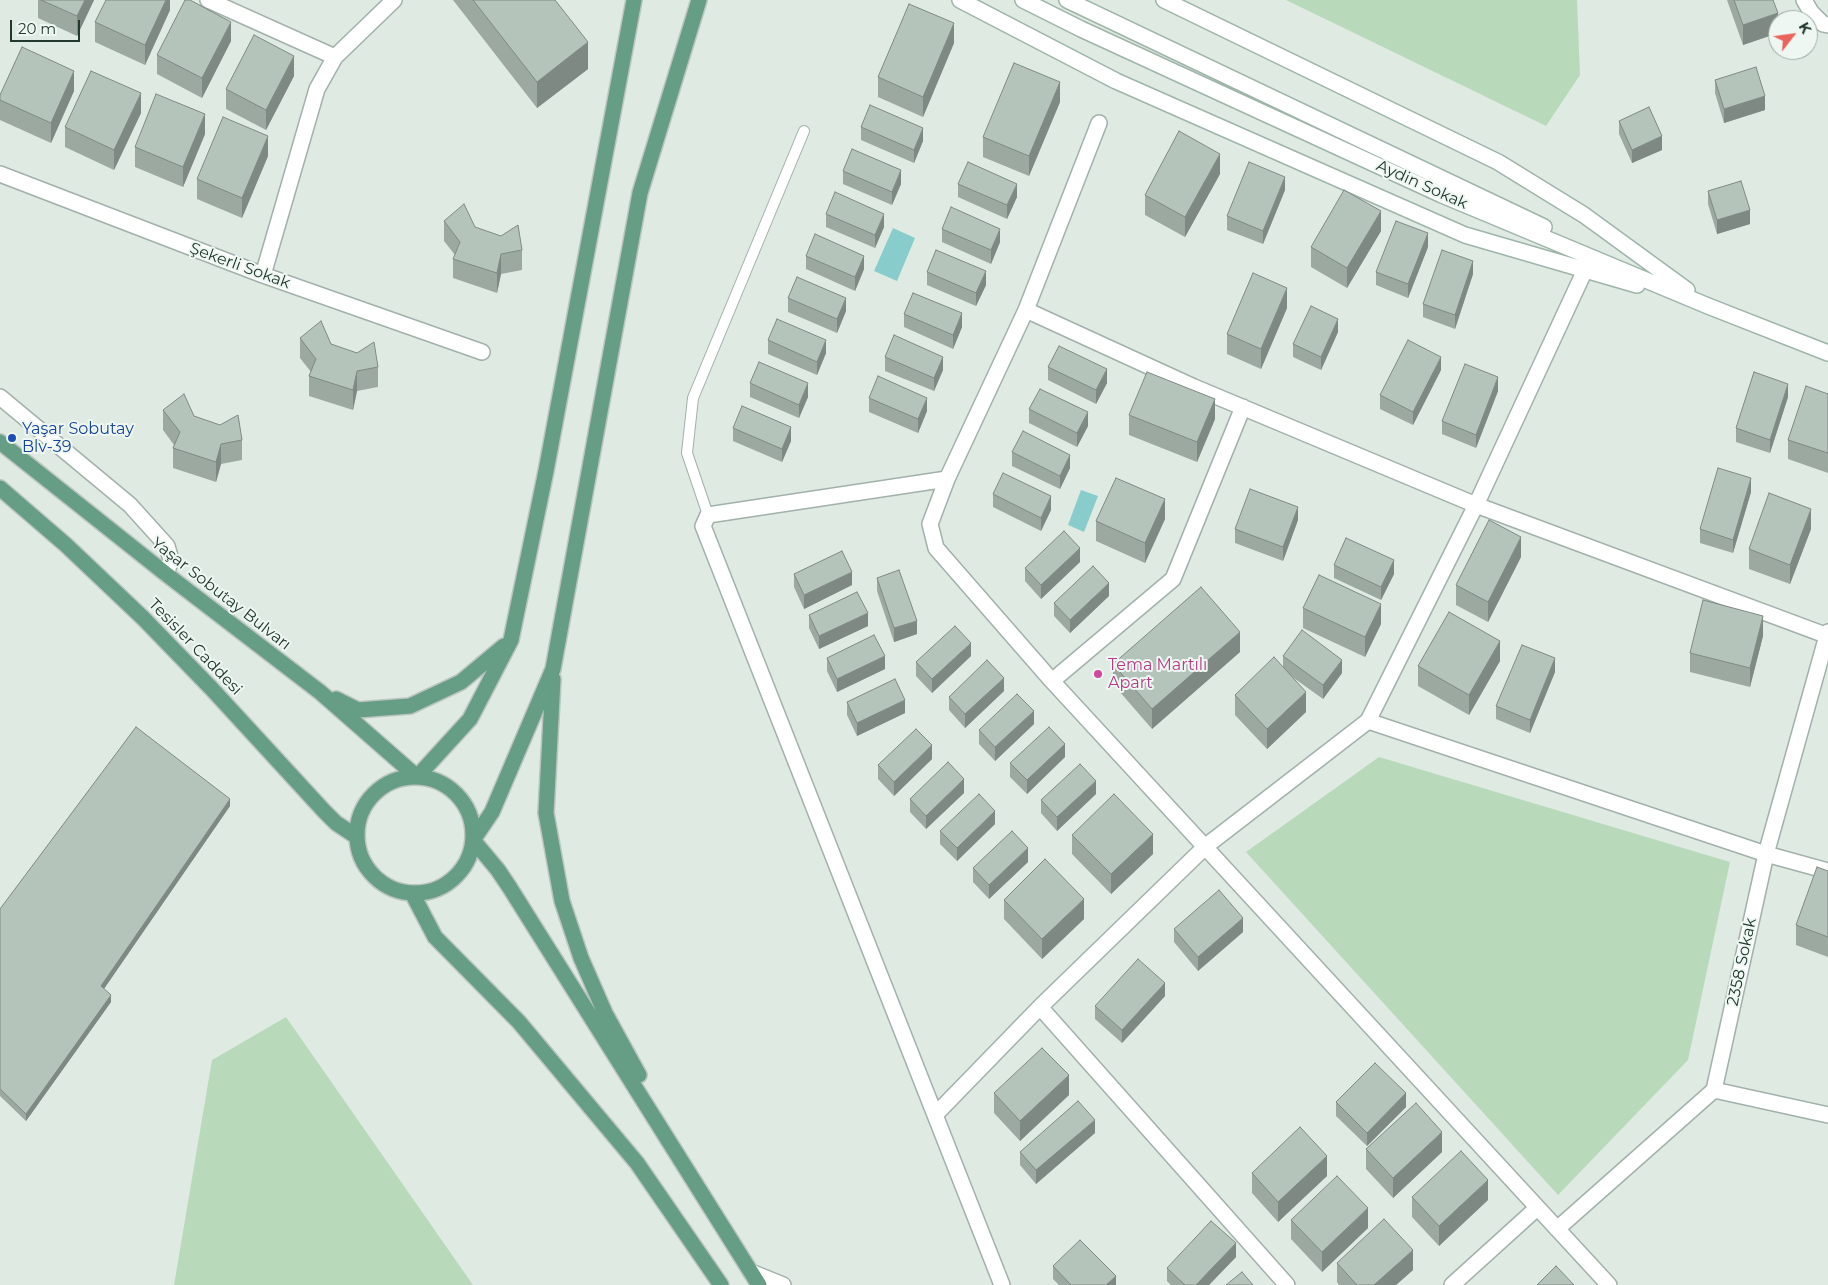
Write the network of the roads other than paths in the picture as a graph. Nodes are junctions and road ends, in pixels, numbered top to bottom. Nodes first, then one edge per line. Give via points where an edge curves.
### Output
1 (208, 0) edge
2 (394, 0) edge
3 (634, 0) edge
4 (699, 0) edge
5 (960, 0) edge
6 (1023, 0) edge
7 (1067, 0) edge
8 (1164, 0) edge
9 (1804, 0) edge
10 (1828, 25) edge
11 (335, 58) junction
12 (1099, 123) dead end
13 (804, 131) dead end
14 (0, 174) edge
15 (1585, 270) junction
16 (263, 275) junction
17 (1708, 306) junction
18 (1026, 310) junction
19 (482, 352) dead end
20 (1828, 353) edge
21 (0, 397) edge
22 (1243, 407) junction
23 (0, 442) edge
24 (947, 479) junction
25 (0, 488) edge
26 (1476, 505) junction
27 (708, 515) junction
28 (166, 574) junction
29 (1828, 635) edge
30 (511, 640) junction
31 (553, 669) junction
32 (1052, 681) junction
33 (320, 692) junction
34 (1368, 721) junction
35 (418, 777) junction
36 (357, 837) junction
37 (473, 840) junction
38 (1206, 846) junction
39 (1766, 854) junction
40 (1828, 871) edge
41 (412, 893) junction
42 (1040, 1008) junction
43 (1714, 1090) junction
44 (935, 1114) junction
45 (1828, 1115) edge
46 (664, 1132) junction
47 (1538, 1208) junction
48 (1557, 1229) junction
49 (755, 1279) edge
50 (721, 1285) edge
51 (783, 1285) edge
52 (1002, 1285) edge
53 (1287, 1285) edge
54 (1452, 1285) edge
55 (1609, 1285) edge

1 - 11 street
2 - 11 street
3 - 30 main road
4 - 31 main road via 640,193
5 - 15 street via 1116,81 1465,235
6 - 17 street, Aydin Sokak via 1081,30 1442,195
7 - 17 street
8 - 17 street via 1498,162 1584,215
9 - 10 street via 1811,12
11 - 16 street via 317,89
12 - 18 street
13 - 27 lane via 693,398 687,453
14 - 16 street, Şekerli Sokak
15 - 17 street
15 - 26 street
16 - 19 street, Şekerli Sokak
17 - 20 street, Aydin Sokak
18 - 22 street
18 - 24 street
21 - 28 street via 130,505 166,546 170,560
22 - 26 street
22 - 32 street via 1172,579
23 - 28 main road, Yaşar Sobutay Bulvarı
24 - 27 street
24 - 32 street via 930,524 936,548
25 - 36 main road, Tesisler Caddesi via 143,618 324,811
26 - 29 street
26 - 34 street
27 - 44 street via 703,526
28 - 33 main road, Yaşar Sobutay Bulvarı
29 - 39 street, 2358 Sokak
30 - 33 main road via 462,682 410,706 358,710
30 - 35 main road via 470,719
31 - 37 main road via 492,812
31 - 46 main road via 546,813 562,901 580,958 605,1013 645,1086
32 - 38 street
33 - 35 main road, Yaşar Sobutay Bulvarı
34 - 38 street
34 - 39 street
35 - 36 main road via 399,779 381,787 368,801 360,818
35 - 37 main road via 436,781 452,790 468,813
36 - 41 main road via 360,854 368,869 380,881
37 - 41 main road via 459,872 446,884 430,891
37 - 46 main road via 510,888
38 - 42 street
38 - 47 street
39 - 40 street
39 - 43 street, 2358 Sokak
41 - 50 main road via 435,937 519,1022 631,1156
42 - 44 street
42 - 53 street
43 - 45 street
43 - 48 street
44 - 52 street
46 - 49 main road
47 - 48 street
47 - 54 street
48 - 55 street
49 - 51 street

